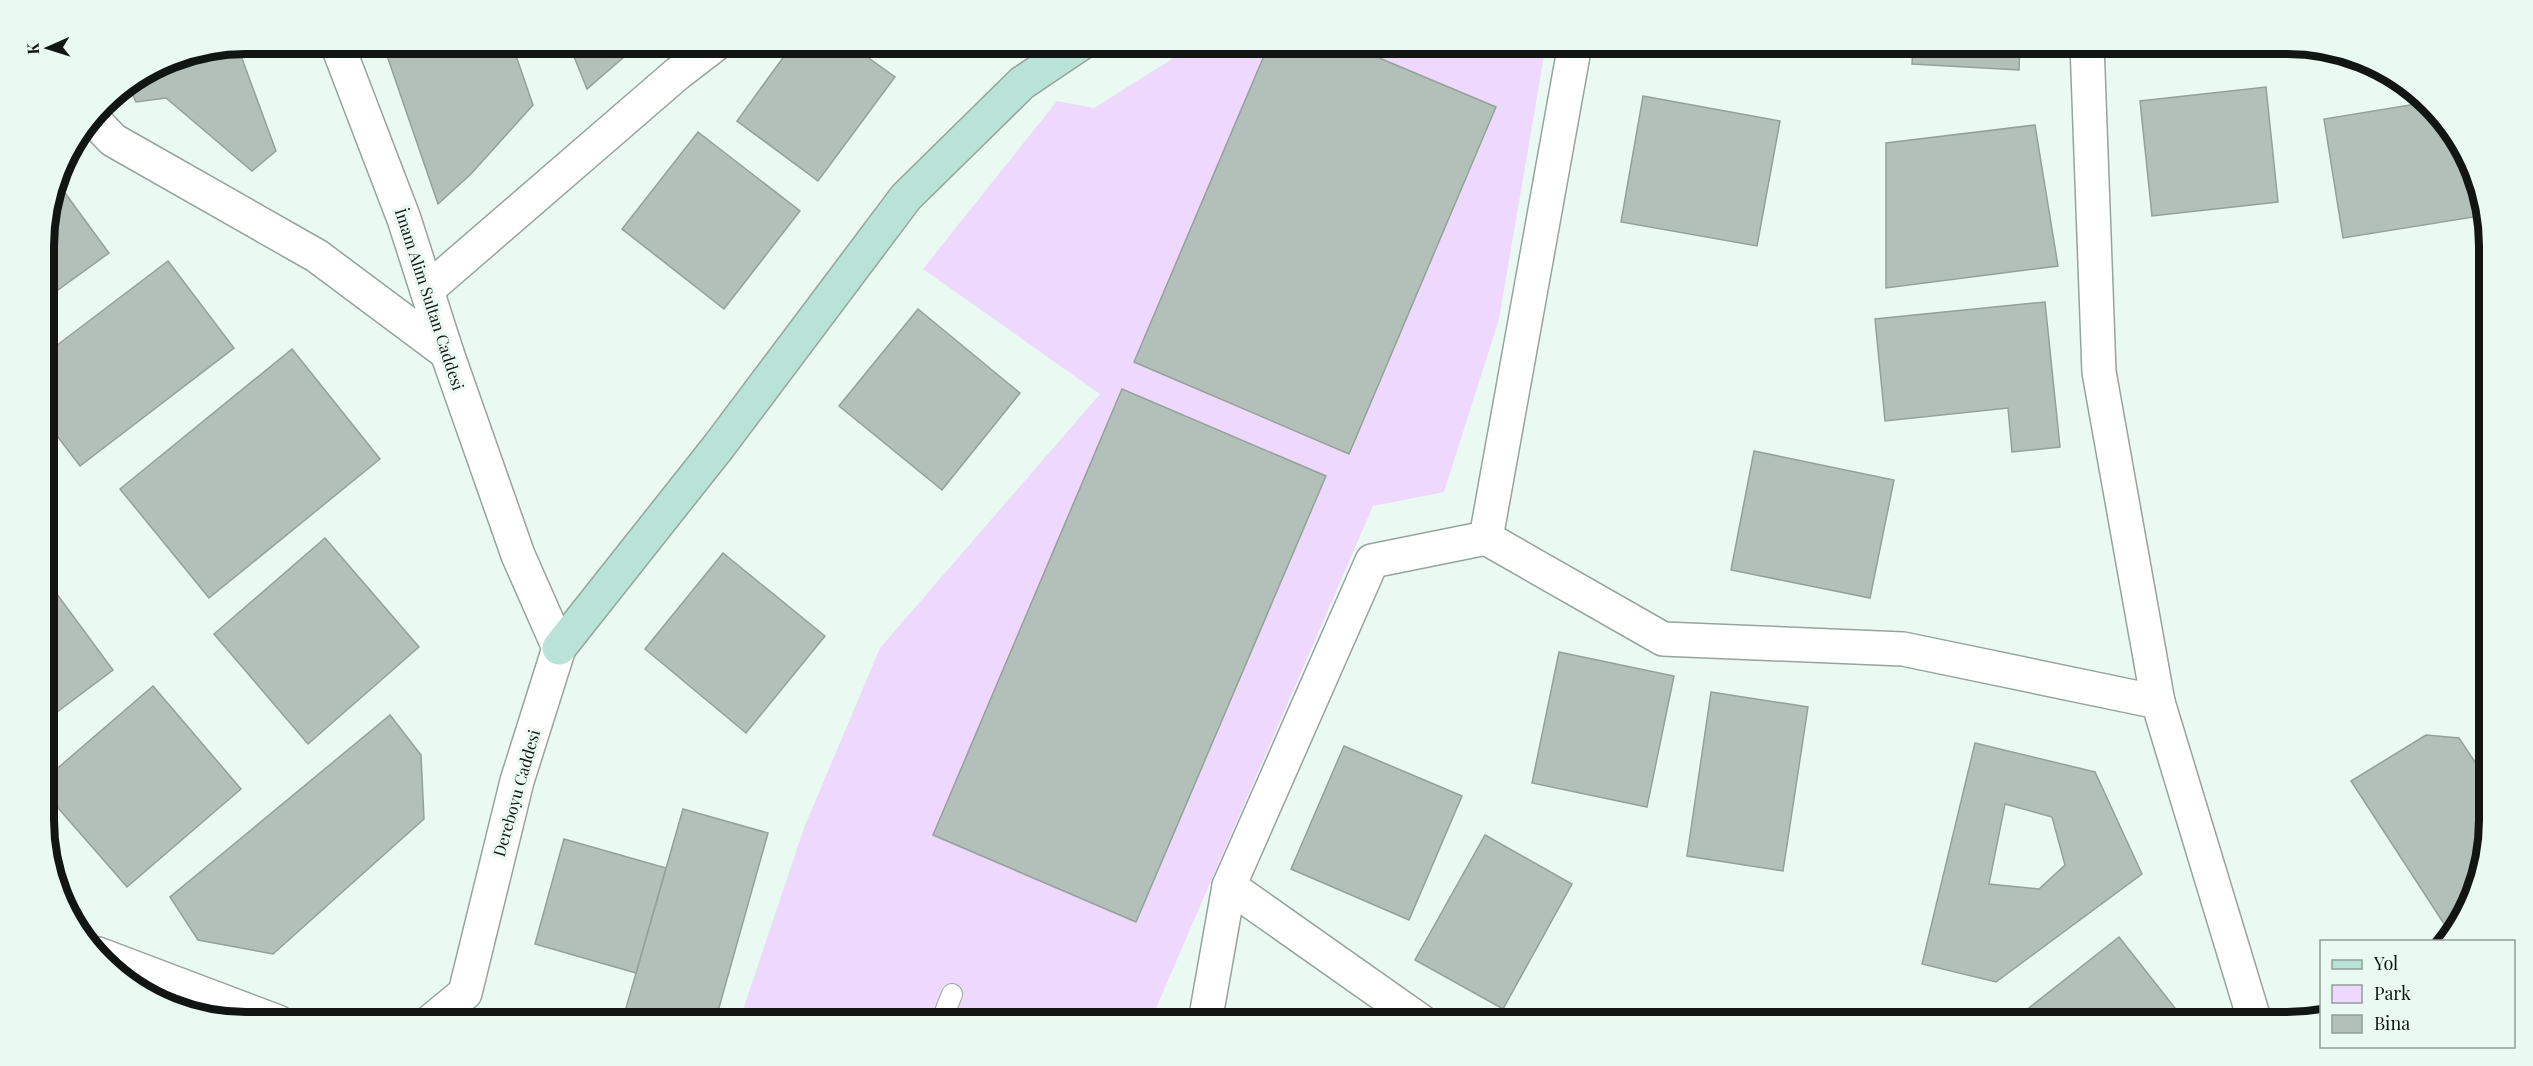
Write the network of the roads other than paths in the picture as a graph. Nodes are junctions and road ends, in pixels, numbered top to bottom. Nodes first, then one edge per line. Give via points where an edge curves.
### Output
1 (340, 54) edge
2 (703, 54) edge
3 (1065, 54) edge
4 (1573, 54) edge
5 (2087, 54) edge
6 (98, 124) edge
7 (427, 290) junction
8 (447, 353) junction
9 (1486, 538) junction
10 (559, 648) junction
11 (2158, 702) junction
12 (1229, 886) junction
13 (116, 961) edge
14 (952, 994) dead end
15 (251, 1012) edge
16 (442, 1012) edge
17 (944, 1012) edge
18 (1207, 1012) edge
19 (1408, 1012) edge
20 (2253, 1012) edge

1 - 7 street, İmam Alim Sultan Caddesi via 404,219
2 - 7 street
3 - 10 main road via 1022,83 906,198 719,446
4 - 9 street
5 - 11 street via 2099,372
6 - 8 street via 113,140 317,256
7 - 8 street, İmam Alim Sultan Caddesi
8 - 10 street, İmam Alim Sultan Caddesi via 518,555
9 - 11 street via 1663,639 1903,649
9 - 12 street via 1372,561
10 - 16 street, Dereboyu Caddesi via 518,781 465,993
11 - 20 street
12 - 18 street
12 - 19 street
13 - 15 street
14 - 17 lane

